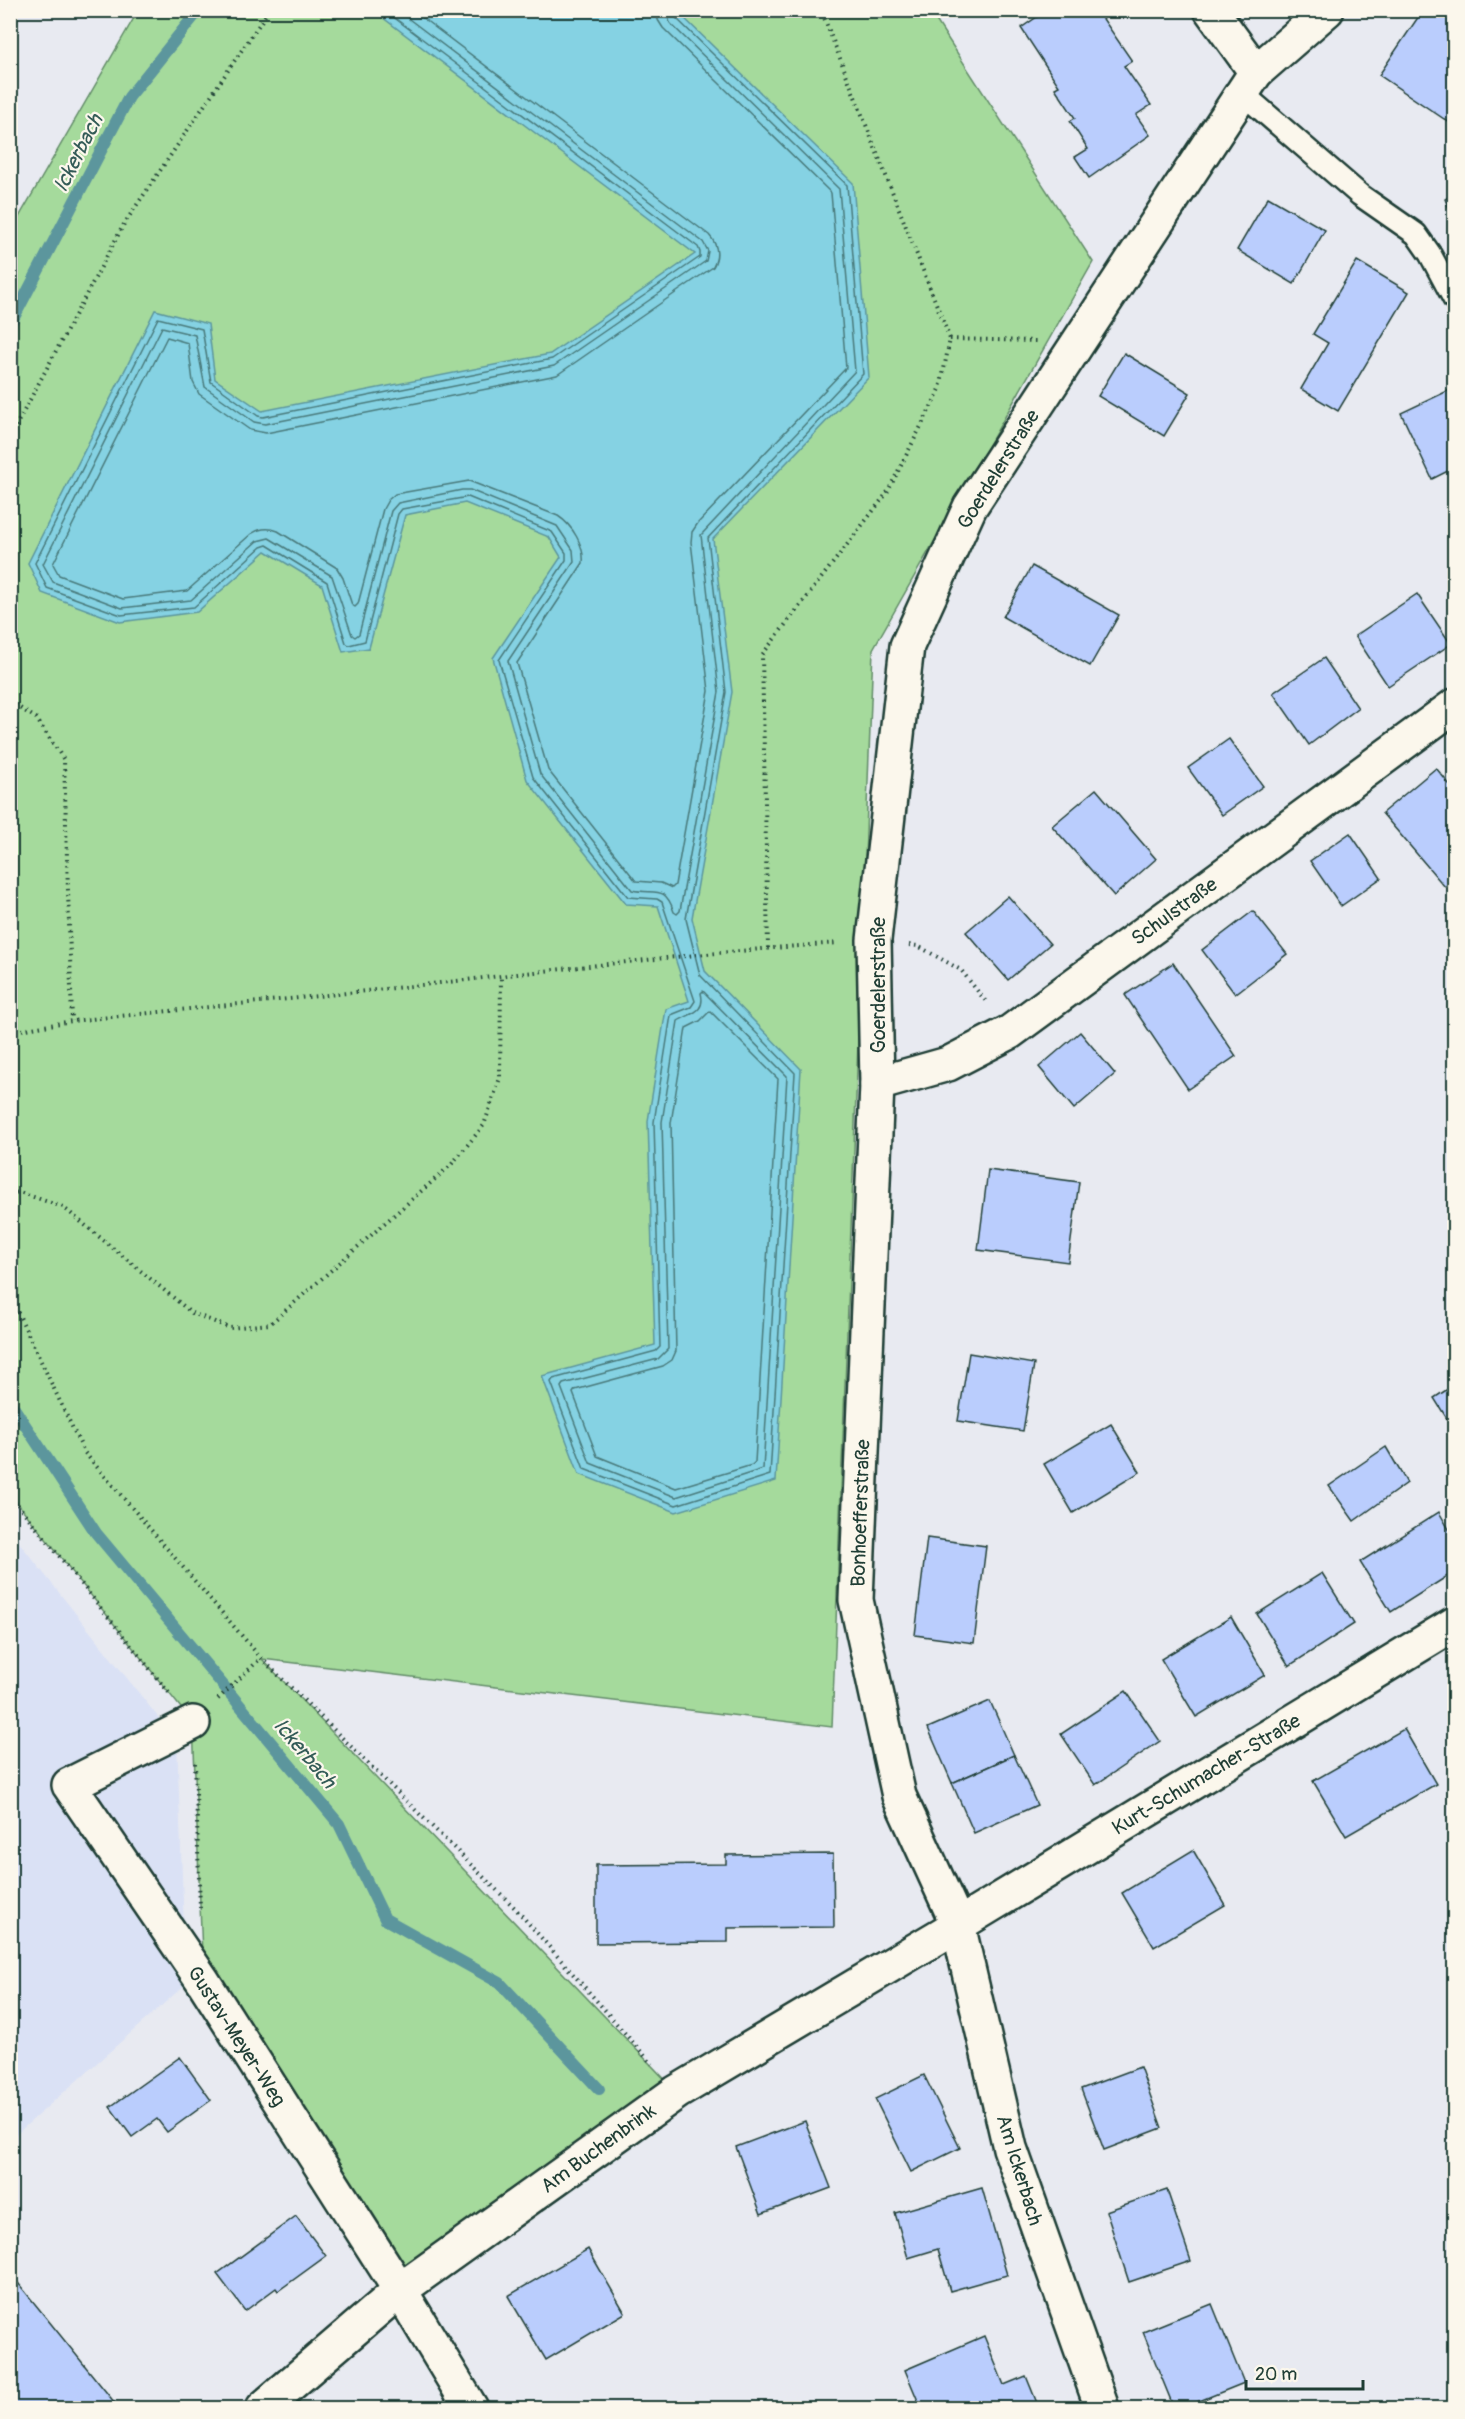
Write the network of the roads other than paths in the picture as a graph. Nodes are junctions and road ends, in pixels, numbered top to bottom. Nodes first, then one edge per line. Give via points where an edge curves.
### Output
1 (1211, 10) edge
2 (1327, 10) edge
3 (1249, 82) junction
4 (1455, 299) edge
5 (1455, 706) edge
6 (877, 1084) junction
7 (1454, 1624) edge
8 (193, 1723) road end
9 (958, 1925) junction
10 (400, 2290) junction
11 (263, 2409) edge
12 (471, 2409) edge
13 (1102, 2409) edge

1 - 3 street
2 - 3 street, Goerdelerstraße
3 - 4 lane via 1360,195 1416,234
3 - 6 street, Goerdelerstraße via 970,507 908,646 874,940
5 - 6 street, Schulstraße via 1010,1032 948,1064
6 - 9 street, Bonhoefferstraße via 856,1600 899,1796
7 - 9 street, Kurt-Schumacher-Straße
8 - 10 street, Gustav-Meyer-Weg via 69,1785 203,1981
9 - 10 street, Am Buchenbrink via 676,2092
9 - 13 street, Am Ickerbach via 1010,2148
10 - 11 street, Am Buchenbrink
10 - 12 street, Gustav-Meyer-Weg

